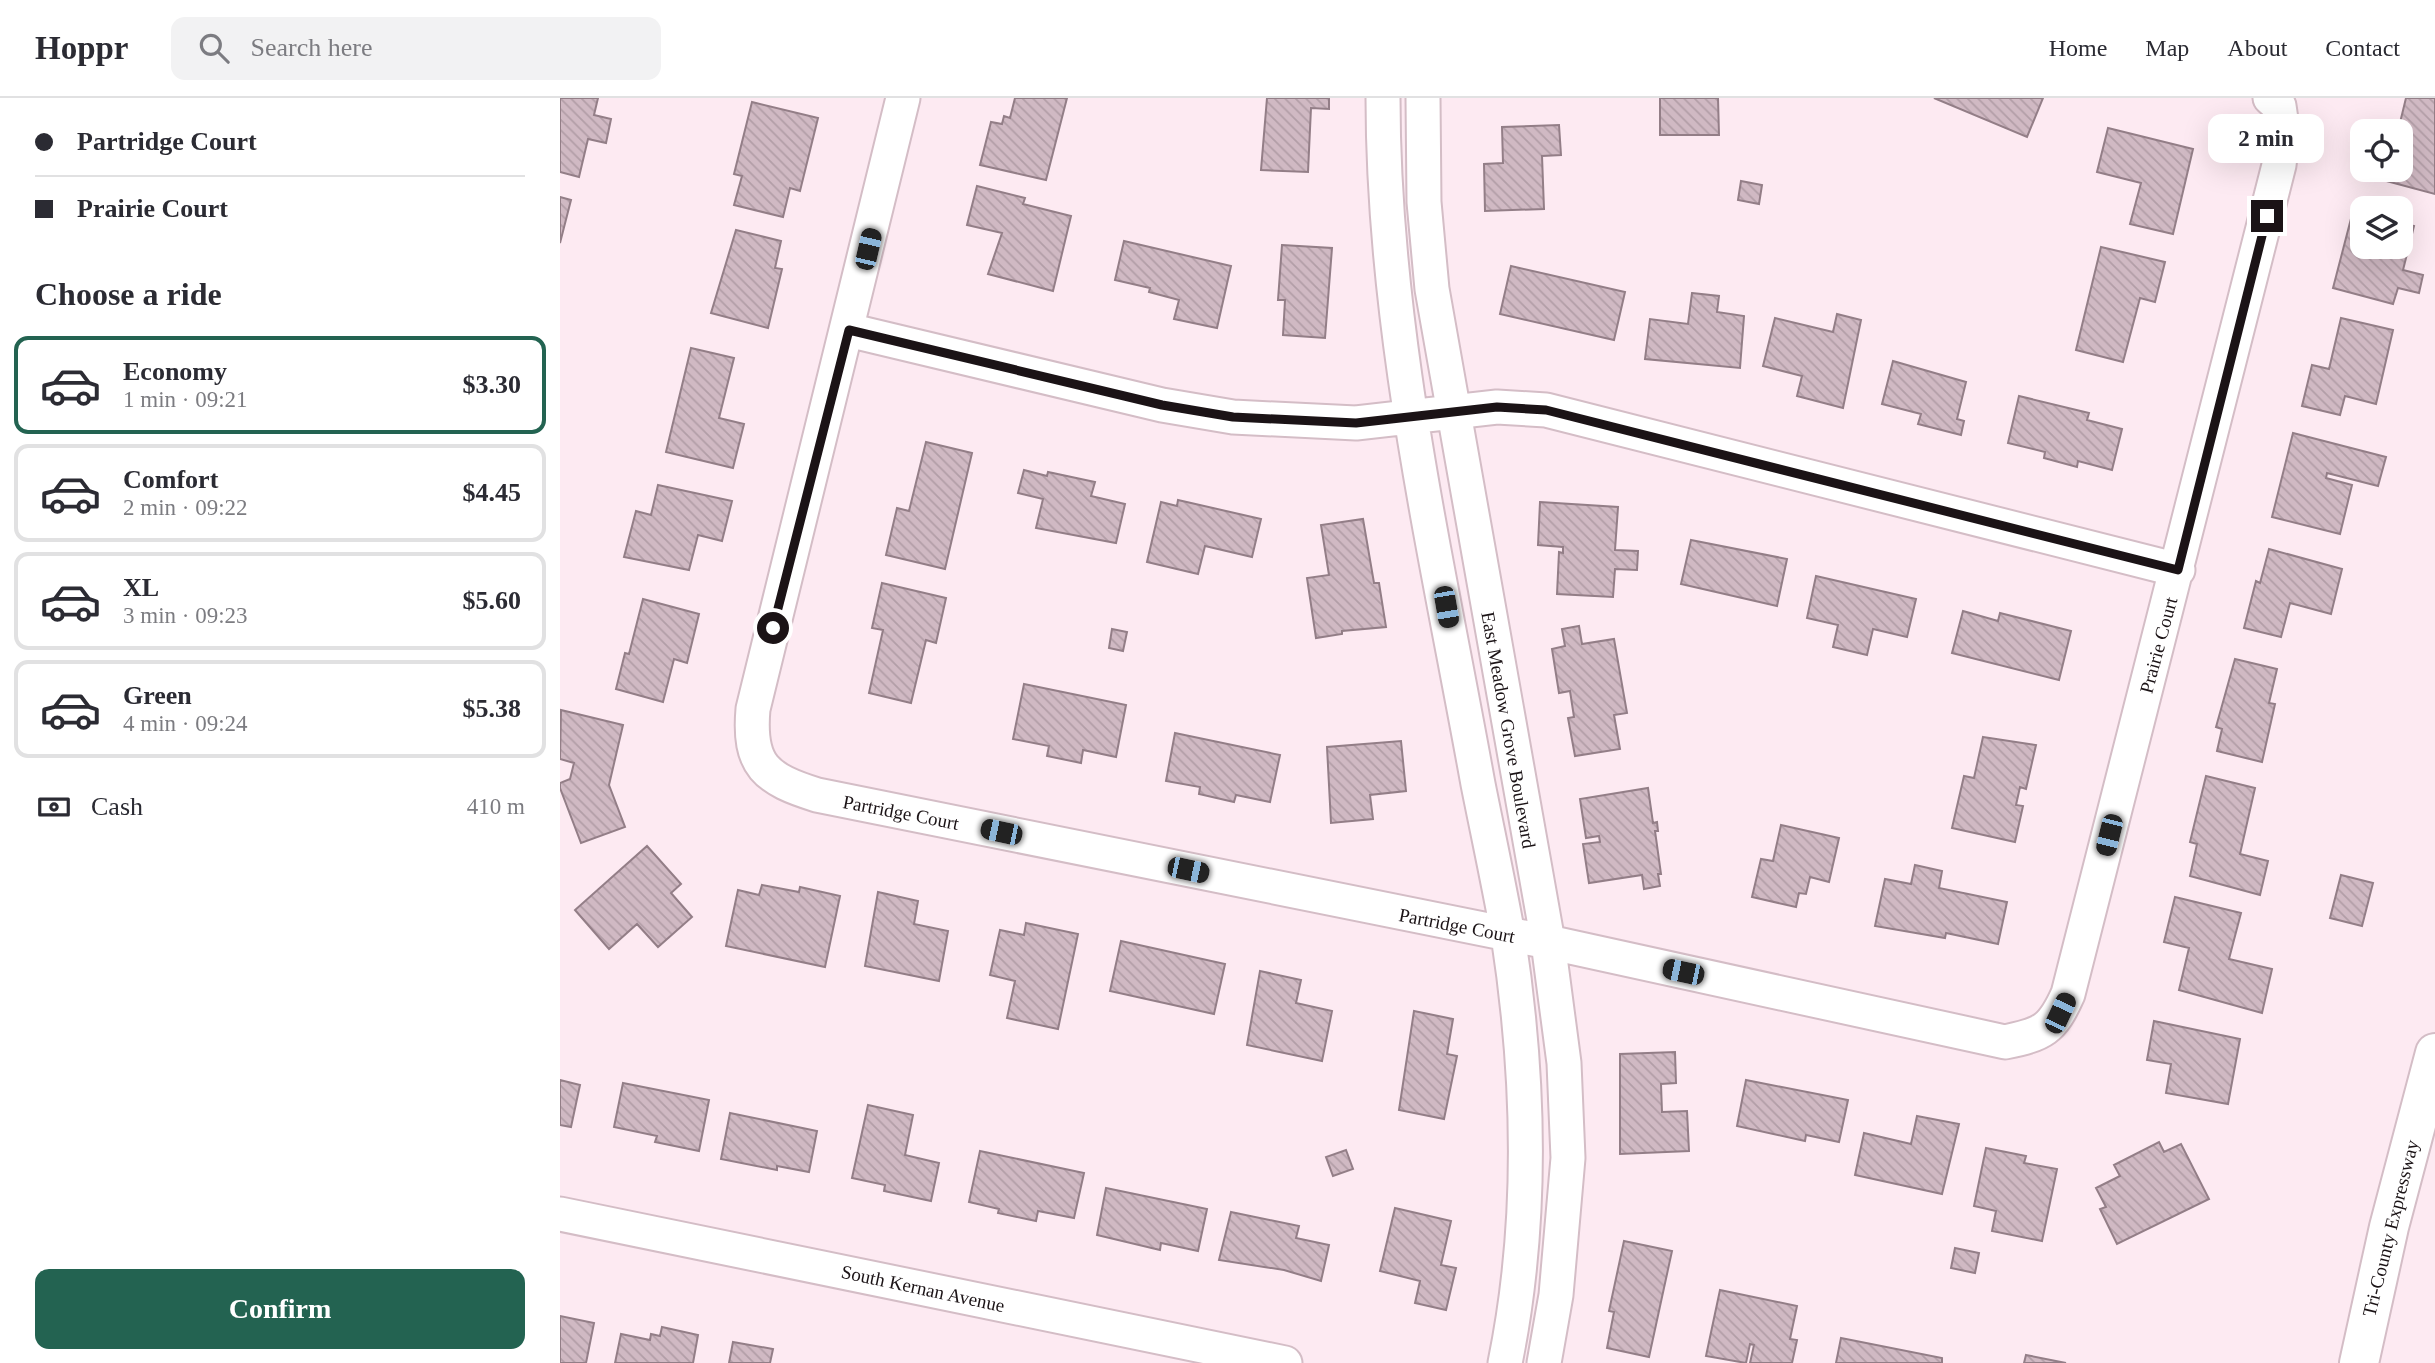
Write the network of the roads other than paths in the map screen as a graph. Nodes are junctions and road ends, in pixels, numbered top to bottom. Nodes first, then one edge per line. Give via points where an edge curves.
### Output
1 (903, 98) edge
2 (1383, 98) edge
3 (1423, 98) edge
4 (2270, 98) edge
5 (849, 330) junction
6 (1452, 411) junction
7 (1411, 417) junction
8 (2178, 570) junction
9 (1508, 935) junction
10 (1548, 943) junction
11 (2050, 1028) joint
12 (2435, 1053) edge
13 (560, 1214) edge
14 (1285, 1363) edge
15 (1506, 1363) edge
16 (1544, 1363) edge
17 (2359, 1363) edge

1 - 5 street, Partridge Court
2 - 7 street, East Meadow Grove Boulevard via 1388,240
3 - 6 street, East Meadow Grove Boulevard via 1423,202
4 - 8 street, Prairie Court via 2279,106 2283,133 2279,165
5 - 7 street via 1162,405 1233,417 1356,423
5 - 9 street, Partridge Court via 753,709 751,735 757,760 769,775 817,795
6 - 7 street
6 - 8 street via 1497,407 1546,410
6 - 10 street, East Meadow Grove Boulevard
7 - 9 street, East Meadow Grove Boulevard
8 - 11 street, Prairie Court via 2068,994
9 - 10 street, Partridge Court
9 - 15 street, East Meadow Grove Boulevard via 1524,1070 1527,1179 1522,1264
10 - 11 street, Partridge Court via 2005,1042
10 - 16 street, East Meadow Grove Boulevard via 1563,1063 1568,1157 1556,1295
12 - 17 highway, Tri-County Expressway
13 - 14 street, South Kernan Avenue

